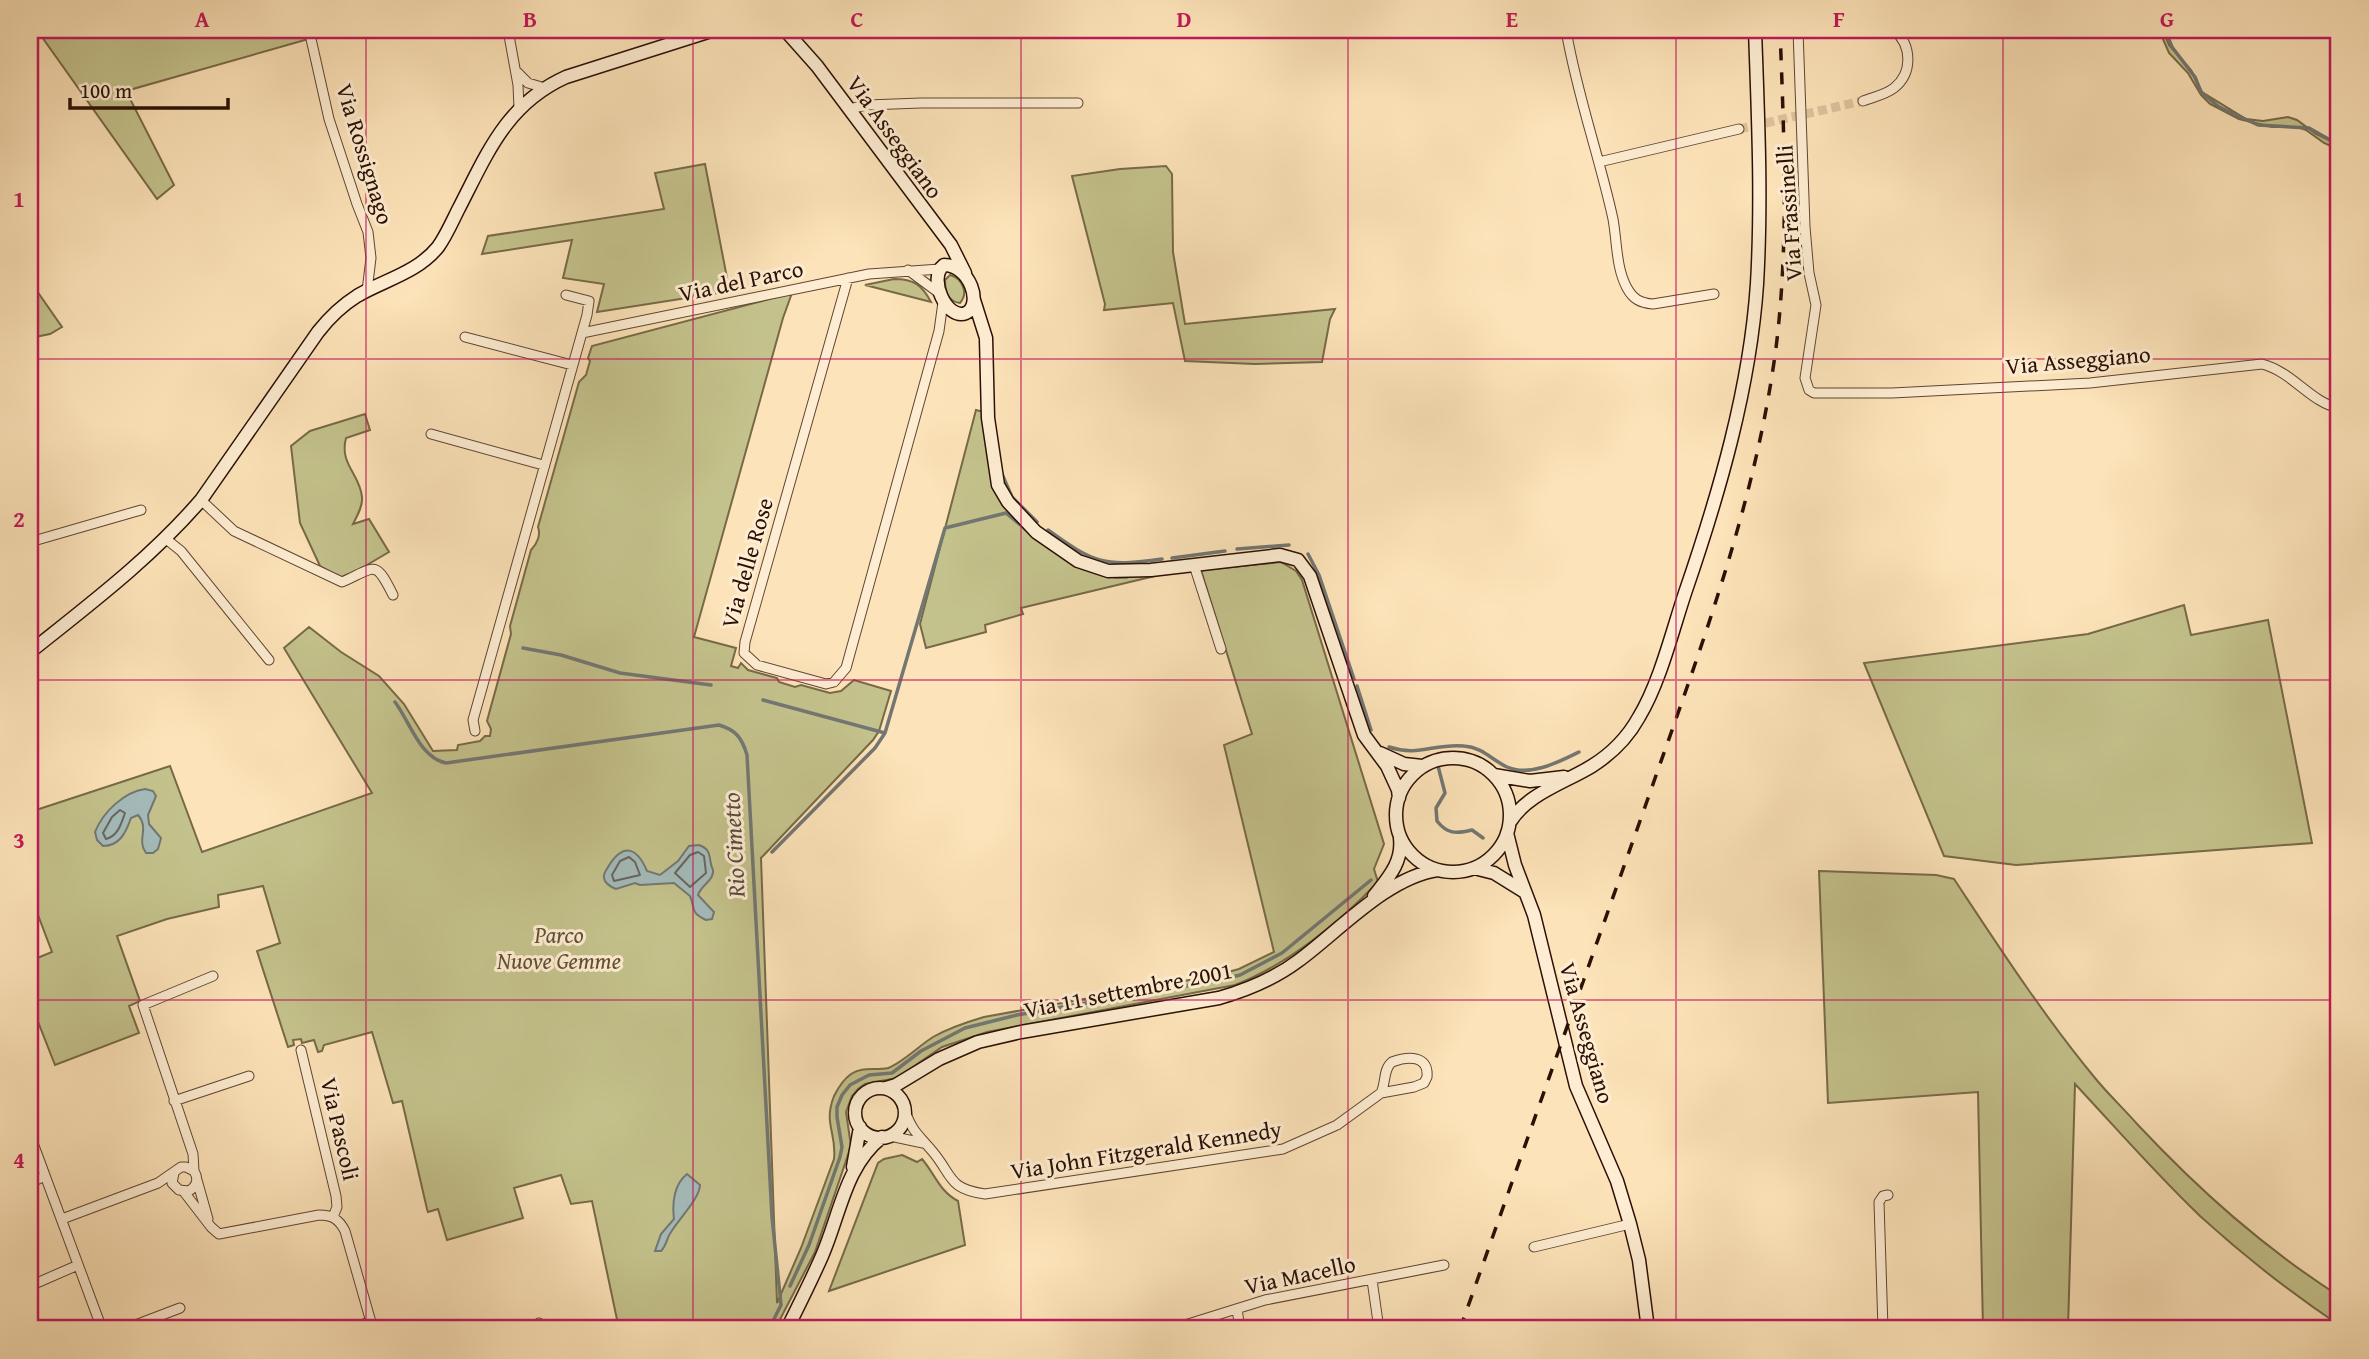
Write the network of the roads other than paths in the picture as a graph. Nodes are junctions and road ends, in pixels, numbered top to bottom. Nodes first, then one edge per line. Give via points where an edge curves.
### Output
1 (309, 30) edge
2 (508, 30) edge
3 (714, 30) edge
4 (785, 30) edge
5 (1566, 30) edge
6 (1755, 30) edge
7 (1813, 30) edge
8 (1895, 30) edge
9 (1798, 31) edge
10 (516, 71) junction
11 (545, 88) junction
12 (1863, 101) tunnel mouth
13 (1078, 103) dead end
14 (519, 108) junction
15 (849, 109) junction
16 (1739, 129) tunnel mouth
17 (1599, 162) junction
18 (943, 237) junction
19 (942, 267) junction
20 (908, 270) junction
21 (965, 273) junction
22 (848, 278) junction
23 (367, 291) junction
24 (566, 295) dead end
25 (1714, 295) dead end
26 (941, 297) junction
27 (974, 300) junction
28 (961, 314) junction
29 (939, 331) junction
30 (582, 333) junction
31 (465, 337) dead end
32 (572, 365) junction
33 (987, 379) junction
34 (1809, 390) joint
35 (2339, 408) edge
36 (431, 434) dead end
37 (543, 465) junction
38 (201, 500) junction
39 (141, 510) dead end
40 (166, 539) junction
41 (30, 542) edge
42 (1194, 565) junction
43 (393, 594) dead end
44 (31, 648) edge
45 (1221, 649) dead end
46 (269, 660) dead end
47 (475, 731) dead end
48 (1374, 750) junction
49 (1422, 766) junction
50 (1494, 775) junction
51 (1571, 776) junction
52 (1399, 798) junction
53 (1509, 828) junction
54 (1400, 835) junction
55 (1474, 868) junction
56 (1438, 870) junction
57 (1523, 891) junction
58 (1367, 904) junction
59 (213, 976) dead end
60 (301, 1050) dead end
61 (919, 1072) junction
62 (248, 1076) dead end
63 (886, 1088) junction
64 (1381, 1093) junction
65 (174, 1101) junction
66 (904, 1108) junction
67 (860, 1127) junction
68 (30, 1135) edge
69 (886, 1137) junction
70 (187, 1141) junction
71 (924, 1144) junction
72 (176, 1171) junction
73 (46, 1175) junction
74 (196, 1175) junction
75 (852, 1175) junction
76 (30, 1183) edge
77 (158, 1183) junction
78 (179, 1190) junction
79 (1888, 1195) dead end
80 (332, 1217) junction
81 (62, 1219) junction
82 (1630, 1224) junction
83 (211, 1227) junction
84 (1534, 1247) dead end
85 (78, 1265) junction
86 (1444, 1265) dead end
87 (1372, 1280) junction
88 (30, 1286) edge
89 (180, 1308) dead end
90 (1237, 1309) junction
91 (372, 1325) edge
92 (102, 1329) edge
93 (125, 1329) edge
94 (351, 1329) edge
95 (787, 1329) edge
96 (1172, 1329) edge
97 (1240, 1329) edge
98 (1379, 1329) edge
99 (1648, 1329) edge
100 (1883, 1329) edge

1 - 23 street, Via Rossignago via 329,119 368,232
2 - 10 street
3 - 11 street via 580,72
4 - 15 street, Via Asseggiano
5 - 17 street via 1574,78
6 - 51 street via 1760,136 1757,287 1727,450 1698,556 1645,707 1614,749
7 - 9 street, Via Frassinelli
8 - 12 street via 1906,44 1905,74 1894,89
9 - 34 street, Via Frassinelli via 1805,227 1816,305 1806,363
10 - 11 street via 528,83
10 - 14 street
11 - 14 street
13 - 15 street via 921,103
14 - 23 street via 499,132 438,247 418,266
15 - 18 street, Via Asseggiano
16 - 17 street
17 - 25 street via 1623,279 1635,299 1653,304
18 - 19 street
18 - 21 street, Via Asseggiano
19 - 20 street, Via del Parco
19 - 21 street
19 - 26 street via 937,276
20 - 22 street, Via del Parco
20 - 26 street
21 - 27 street, Via Asseggiano
22 - 29 street, Via delle Rose via 745,642 744,653 757,664 826,684 846,668
22 - 30 street, Via del Parco
23 - 38 street via 338,309 318,332
24 - 30 street via 589,301
26 - 28 street, Via Asseggiano
26 - 29 street, Via delle Rose
27 - 28 street
27 - 33 street, Via Asseggiano via 986,338
28 - 29 street via 950,318
28 - 33 street, Via Asseggiano via 978,329
30 - 32 street
31 - 32 street
32 - 37 street
33 - 42 street, Via Asseggiano via 998,485 1036,532 1078,561 1101,569
34 - 35 street, Via Asseggiano via 1823,394 2090,383 2262,364
36 - 37 street
37 - 47 street via 473,720
38 - 40 street
38 - 43 street via 234,531 342,582 377,569
39 - 41 street
40 - 44 street
40 - 46 street via 181,551
42 - 45 street
42 - 48 street, Via Asseggiano via 1280,555 1298,560 1306,568 1364,735
48 - 49 street via 1404,764
48 - 52 street, Via Asseggiano via 1387,766
49 - 50 street via 1452,757 1468,759
49 - 52 street via 1409,777
50 - 51 street via 1530,781
50 - 53 street, Via Asseggiano via 1508,797
51 - 53 street via 1516,812
52 - 54 street, Via Asseggiano
53 - 55 street via 1491,858
53 - 57 street, Via Asseggiano
54 - 56 street via 1411,853
54 - 58 street, Via 11 settembre 2001 via 1393,872
55 - 56 street
55 - 57 street via 1494,873
56 - 58 street, Via 11 settembre 2001 via 1409,879
57 - 82 street, Via Asseggiano via 1534,915 1576,1086 1617,1181
58 - 61 street, Via 11 settembre 2001 via 1295,963 1239,992 978,1042
59 - 65 street via 143,1005
60 - 80 street, Via Pascoli via 336,1196
61 - 63 street, Via 11 settembre 2001
61 - 66 street, Via 11 settembre 2001
62 - 65 street
63 - 66 street via 900,1097
63 - 67 street, Via 11 settembre 2001 via 871,1090 860,1099 856,1113
64 - 64 street via 1420,1086 1427,1077 1424,1062 1415,1058 1392,1062
64 - 71 street, Via John Fitzgerald Kennedy via 1337,1125 1283,1149 999,1193 959,1186
65 - 70 street
66 - 69 street, Via 11 settembre 2001 via 901,1126
66 - 71 street, Via John Fitzgerald Kennedy
67 - 69 street via 870,1135
67 - 75 street, Via 11 settembre 2001
68 - 73 street
69 - 71 street
69 - 75 street, Via 11 settembre 2001 via 867,1150
70 - 72 street via 188,1155
70 - 74 street
72 - 74 street via 186,1167
72 - 77 street
72 - 78 street via 172,1182
73 - 76 street
73 - 81 street
74 - 78 street via 193,1189
74 - 83 street
75 - 95 street, Via 11 settembre 2001 via 823,1254
77 - 78 street
77 - 81 street
78 - 83 street
79 - 100 street via 1879,1202
80 - 83 street, Via Pascoli via 319,1215 219,1234
80 - 91 street, Via Pascoli via 345,1231
81 - 85 street
82 - 84 street
82 - 99 street, Via Asseggiano
85 - 88 street
85 - 92 street
86 - 87 street, Via Macello
87 - 90 street, Via Macello
87 - 98 street, Via Macello
89 - 93 street
90 - 96 street, Via Macello
90 - 97 street, Via Macello
91 - 94 street

